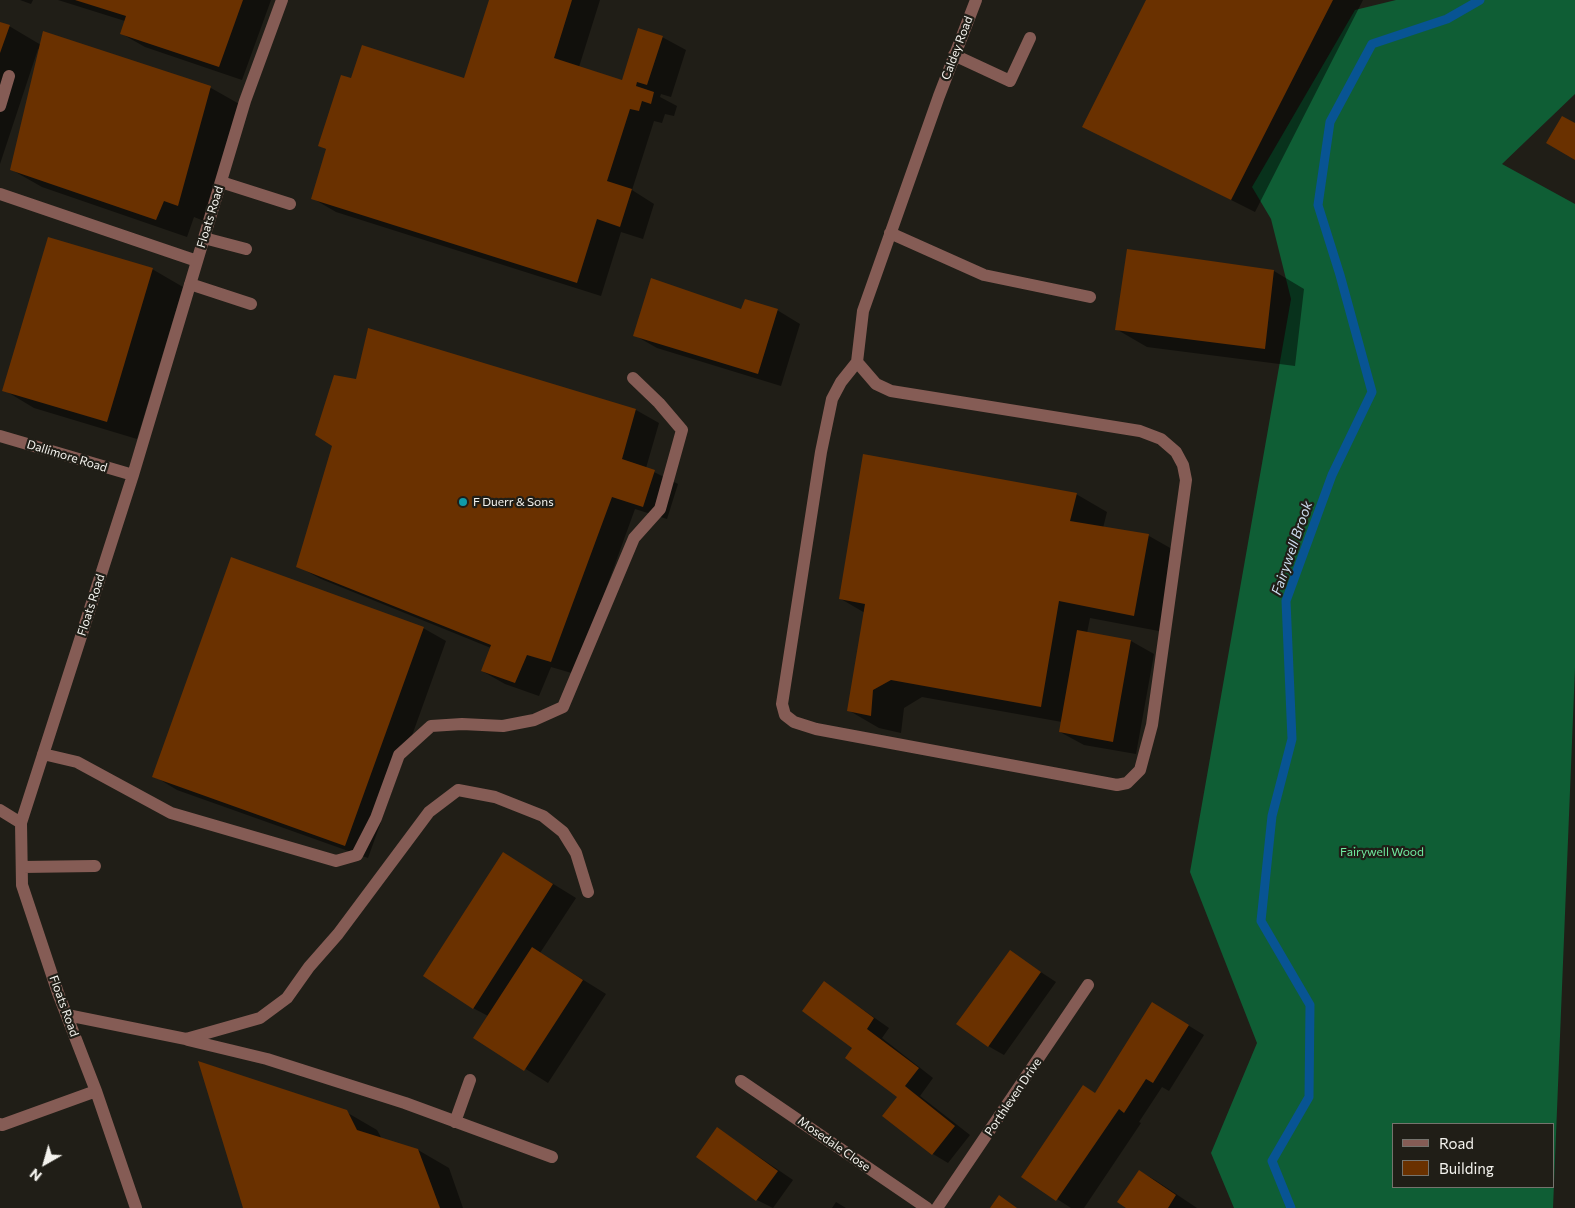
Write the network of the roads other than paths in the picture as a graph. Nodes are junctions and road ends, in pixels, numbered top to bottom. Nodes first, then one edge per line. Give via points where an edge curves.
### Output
1 (282, 0) edge
2 (976, 0) edge
3 (1030, 38) dead end
4 (954, 56) junction
5 (9, 76) dead end
6 (0, 106) edge
7 (221, 182) junction
8 (0, 194) edge
9 (290, 204) dead end
10 (890, 233) junction
11 (204, 238) junction
12 (246, 248) dead end
13 (197, 261) junction
14 (190, 284) junction
15 (1090, 297) dead end
16 (251, 304) dead end
17 (857, 362) junction
18 (633, 378) dead end
19 (0, 436) edge
20 (133, 475) junction
21 (43, 754) junction
22 (0, 810) edge
23 (21, 824) junction
24 (96, 866) dead end
25 (22, 867) junction
26 (588, 892) dead end
27 (1088, 986) dead end
28 (66, 1015) junction
29 (186, 1040) junction
30 (470, 1080) dead end
31 (741, 1081) dead end
32 (96, 1091) junction
33 (455, 1122) junction
34 (0, 1124) edge
35 (552, 1157) dead end
36 (136, 1208) edge
37 (927, 1208) edge
38 (937, 1208) edge

1 - 7 street, Floats Road via 245,101
2 - 4 street, Caldey Road
3 - 4 street via 1010,81
4 - 10 street, Caldey Road
5 - 6 street
7 - 9 street
7 - 11 street, Floats Road
8 - 13 street
10 - 15 street via 984,275
10 - 17 street, Caldey Road via 863,312
11 - 12 street
11 - 13 street, Floats Road
13 - 14 street, Floats Road
14 - 16 street
14 - 20 street, Floats Road
17 - 17 street via 876,384 890,391 1140,431 1161,439 1176,452 1186,480 1152,725 1140,770 1127,783 1117,785 816,729 794,722 785,715 782,704 785,679 821,452 832,400
18 - 21 street via 682,430 660,509 634,538 563,707 534,720 503,726 431,726 399,755 376,818 357,855 336,861 170,813 77,762
19 - 20 street, Dallimore Road
20 - 21 street, Floats Road
21 - 23 street, Floats Road
22 - 23 street
23 - 25 street, Floats Road
24 - 25 street
25 - 28 street, Floats Road via 22,885
26 - 29 street via 576,853 563,832 543,816 495,797 458,790 429,812 287,998 260,1018
27 - 38 street, Porthleven Drive
28 - 29 street
28 - 32 street, Floats Road
29 - 33 street via 267,1060 406,1103
30 - 33 street
31 - 37 street, Mosedale Close
32 - 34 street via 2,1126
32 - 36 street, Floats Road
33 - 35 street

